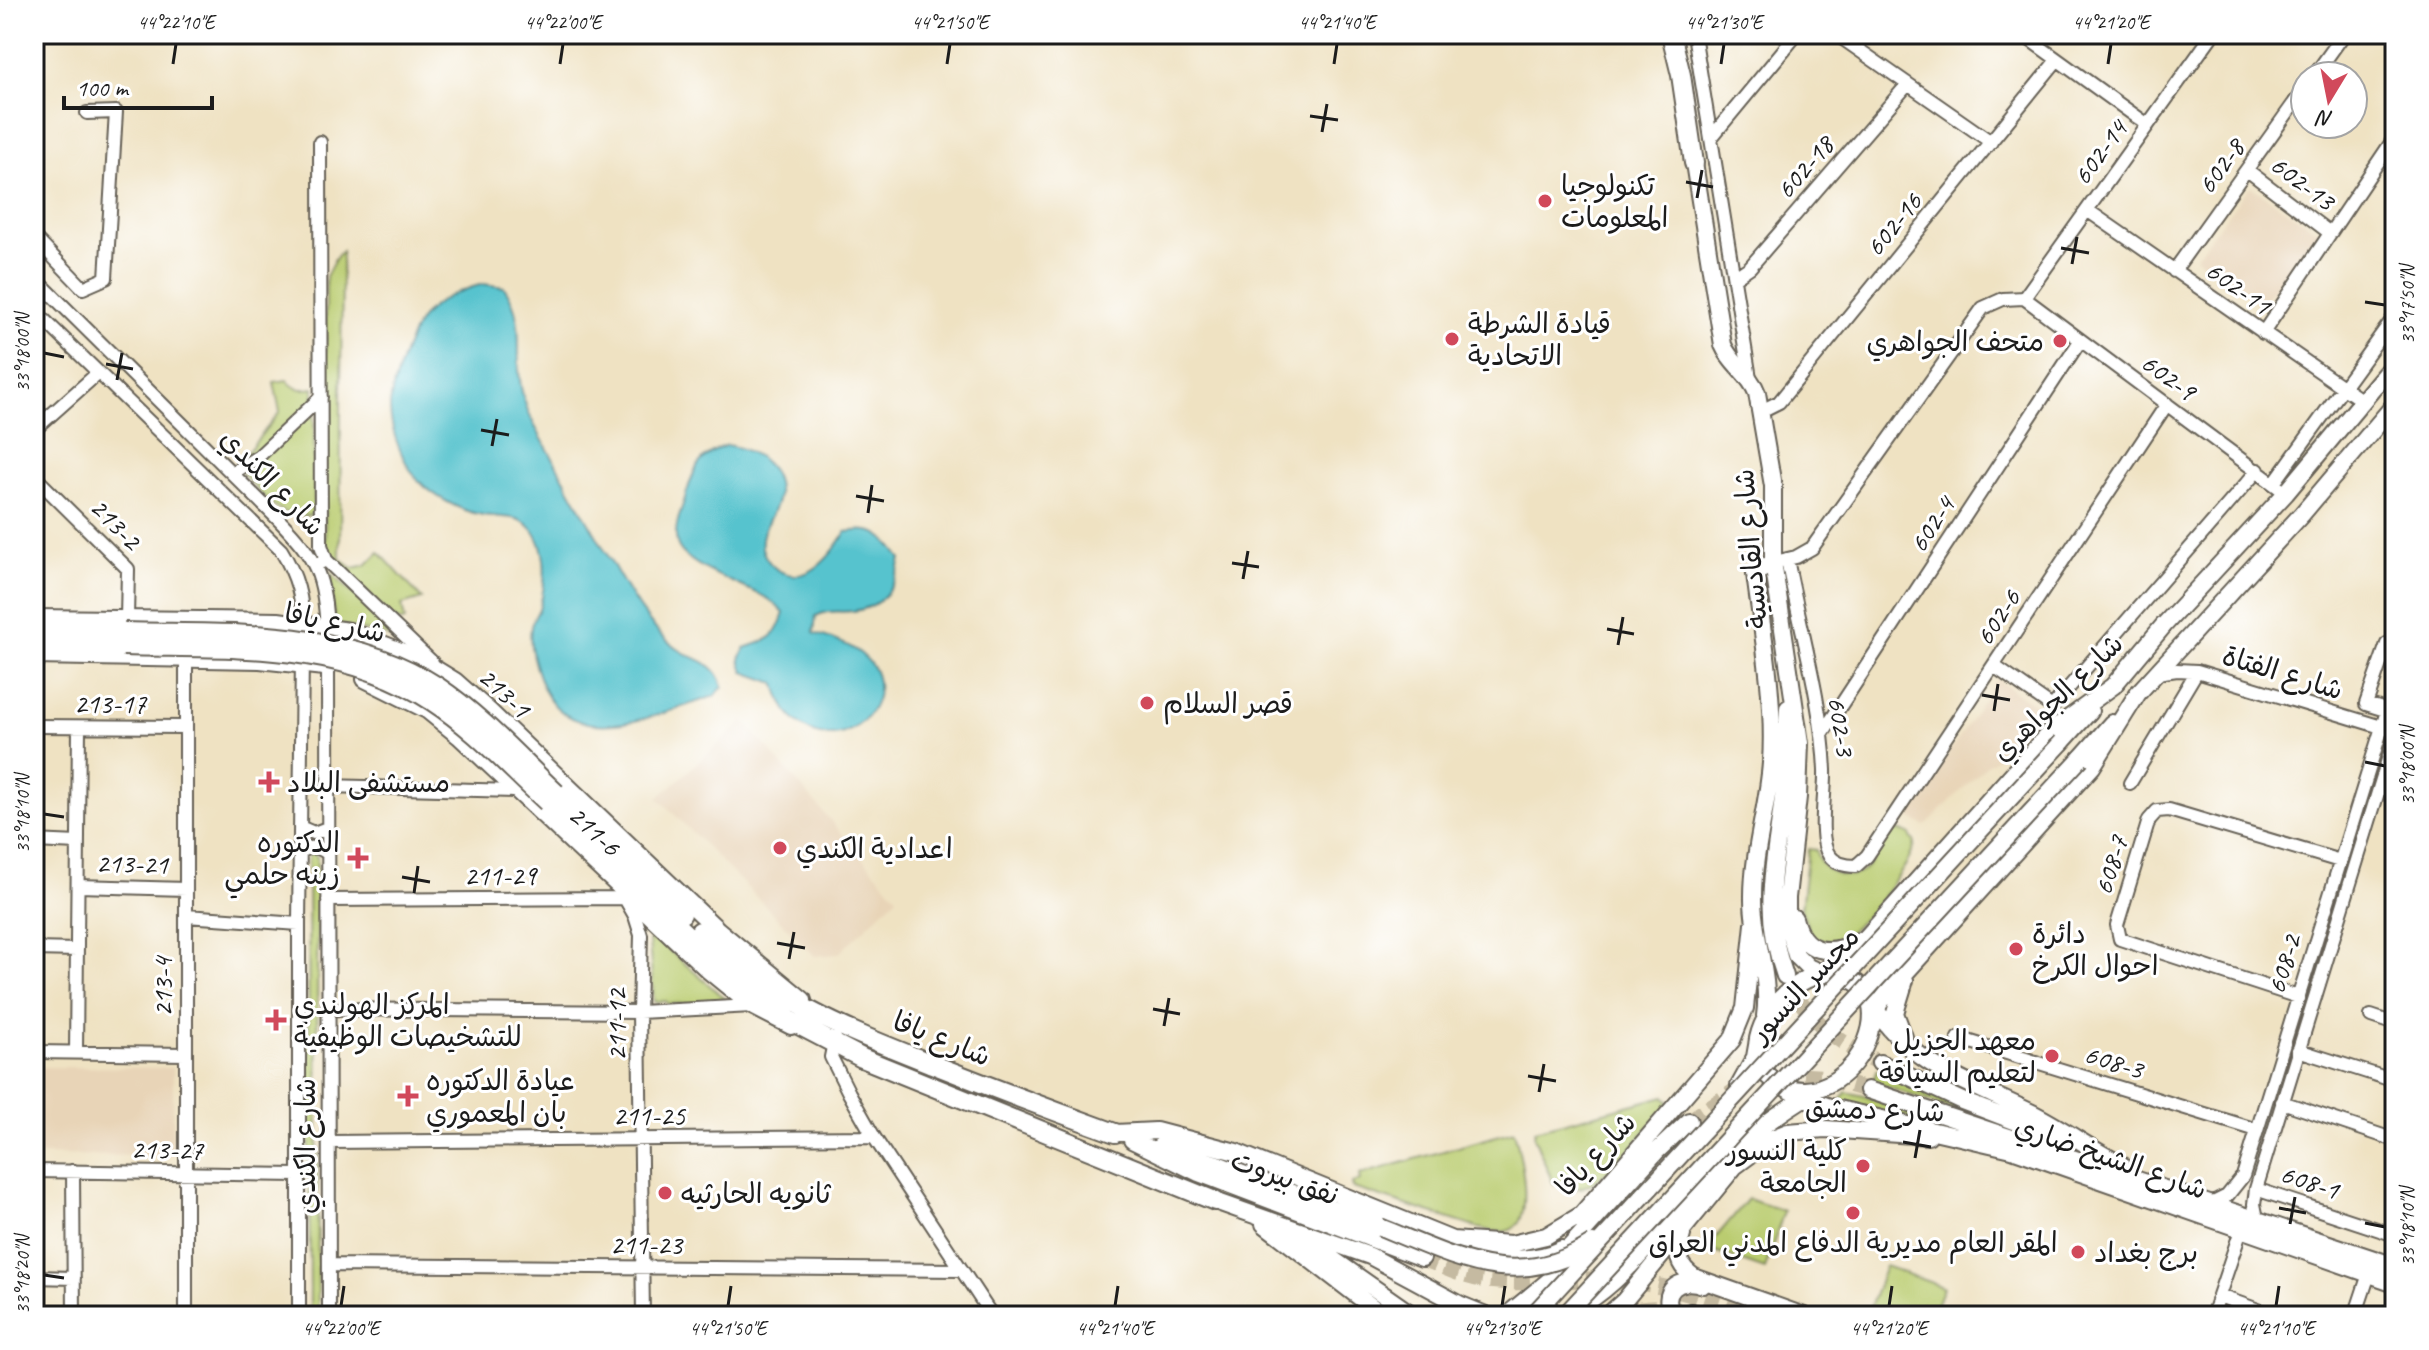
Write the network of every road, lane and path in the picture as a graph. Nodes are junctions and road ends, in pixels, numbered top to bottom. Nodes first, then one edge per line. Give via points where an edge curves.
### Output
1 (1671, 34) edge
2 (1694, 34) edge
3 (1797, 34) edge
4 (1836, 34) edge
5 (2022, 34) edge
6 (2213, 34) edge
7 (2344, 34) edge
8 (2057, 60) junction
9 (2325, 60) edge
10 (1908, 84) junction
11 (2289, 111) edge
12 (87, 113) dead end
13 (2148, 125) junction
14 (2395, 137) edge
15 (1711, 138) junction
16 (320, 142) dead end
17 (1991, 142) junction
18 (1694, 163) joint
19 (2247, 170) junction
20 (2087, 210) junction
21 (2330, 233) junction
22 (34, 237) edge
23 (2174, 271) junction
24 (34, 277) edge
25 (1734, 278) junction
26 (2024, 298) junction
27 (34, 310) edge
28 (2395, 316) edge
29 (2263, 333) junction
30 (2080, 341) junction
31 (2395, 362) edge
32 (98, 373) junction
33 (1750, 380) junction
34 (2343, 387) junction
35 (321, 397) junction
36 (2364, 402) junction
37 (2167, 404) junction
38 (1761, 411) junction
39 (2392, 413) edge
40 (34, 430) edge
41 (209, 450) junction
42 (195, 466) junction
43 (2258, 470) junction
44 (232, 473) junction
45 (34, 476) edge
46 (2280, 488) junction
47 (250, 490) junction
48 (236, 506) junction
49 (1780, 561) junction
50 (321, 562) junction
51 (34, 618) edge
52 (303, 624) junction
53 (327, 628) junction
54 (34, 630) edge
55 (125, 632) junction
56 (34, 644) edge
57 (2387, 644) dead end
58 (34, 656) edge
59 (186, 659) junction
60 (1788, 663) junction
61 (302, 664) junction
62 (1994, 666) junction
63 (328, 668) junction
64 (435, 668) junction
65 (2197, 671) junction
66 (2157, 673) junction
67 (2113, 686) junction
68 (2138, 693) junction
69 (2391, 712) edge
70 (34, 726) edge
71 (79, 727) junction
72 (186, 727) junction
73 (2391, 732) edge
74 (1822, 734) junction
75 (484, 760) junction
76 (2130, 783) dead end
77 (327, 786) junction
78 (2380, 786) junction
79 (470, 790) junction
80 (2395, 790) edge
81 (515, 791) junction
82 (552, 798) junction
83 (300, 827) junction
84 (327, 828) junction
85 (34, 841) edge
86 (78, 843) junction
87 (300, 853) junction
88 (328, 854) junction
89 (1867, 856) joint
90 (2340, 861) junction
91 (1789, 885) junction
92 (78, 886) junction
93 (186, 889) junction
94 (620, 891) junction
95 (328, 900) junction
96 (186, 916) junction
97 (299, 924) junction
98 (1754, 924) junction
99 (1867, 937) junction
100 (34, 949) edge
101 (77, 950) junction
102 (1912, 967) junction
103 (1815, 975) junction
104 (1785, 976) tunnel mouth
105 (2298, 997) junction
106 (752, 1006) junction
107 (328, 1009) junction
108 (1872, 1011) junction
109 (639, 1012) junction
110 (1765, 1016) junction
111 (2371, 1016) dead end
112 (2395, 1024) edge
113 (844, 1029) junction
114 (1958, 1038) dead end
115 (1758, 1040) junction
116 (828, 1042) junction
117 (2298, 1050) junction
118 (34, 1052) edge
119 (1913, 1052) junction
120 (76, 1053) junction
121 (186, 1054) junction
122 (1880, 1063) tunnel mouth
123 (1834, 1080) junction
124 (2395, 1081) edge
125 (1777, 1083) junction
126 (1868, 1090) tunnel mouth
127 (1804, 1098) junction
128 (2264, 1107) junction
129 (2280, 1107) junction
130 (1851, 1112) junction
131 (1772, 1120) junction
132 (1689, 1121) tunnel mouth
133 (2257, 1130) junction
134 (1788, 1132) junction
135 (1124, 1136) junction
136 (874, 1137) junction
137 (641, 1139) junction
138 (1981, 1140) junction
139 (2395, 1140) edge
140 (329, 1142) junction
141 (1750, 1144) junction
142 (2105, 1156) junction
143 (1725, 1165) junction
144 (34, 1171) edge
145 (73, 1171) junction
146 (186, 1173) junction
147 (299, 1175) junction
148 (2170, 1189) junction
149 (2256, 1189) junction
150 (1215, 1201) junction
151 (2213, 1203) junction
152 (2257, 1219) junction
153 (1620, 1223) junction
154 (1264, 1224) junction
155 (1684, 1228) junction
156 (2241, 1230) junction
157 (2395, 1235) edge
158 (1452, 1240) junction
159 (1573, 1243) junction
160 (1422, 1258) tunnel mouth
161 (330, 1265) junction
162 (2395, 1266) edge
163 (642, 1268) junction
164 (962, 1270) junction
165 (2369, 1274) junction
166 (34, 1277) edge
167 (74, 1278) junction
168 (2395, 1283) edge
169 (1728, 1290) junction
170 (2219, 1296) junction
171 (1593, 1298) dead end
172 (1510, 1314) edge
173 (74, 1316) edge
174 (186, 1316) edge
175 (299, 1316) edge
176 (329, 1316) edge
177 (643, 1316) edge
178 (992, 1316) edge
179 (1384, 1316) edge
180 (1414, 1316) edge
181 (1488, 1316) edge
182 (1532, 1316) edge
183 (1564, 1316) edge
184 (1607, 1316) edge
185 (1673, 1316) edge
186 (1804, 1316) edge
187 (2212, 1316) edge
188 (2275, 1316) edge
189 (2355, 1316) edge

1 - 18 highway
2 - 15 street
3 - 15 street
4 - 10 street
5 - 8 street
6 - 13 street, 602-14
7 - 9 street
8 - 13 street
8 - 17 street, 602-16
10 - 17 street
10 - 25 street, 602-18 via 1750,267
11 - 19 street, 602-8
12 - 22 street via 116,112 106,278 83,288
13 - 20 street, 602-14
14 - 21 street
15 - 25 street
16 - 35 street
17 - 38 street, 602-16 via 1779,402
18 - 33 main road, شارع القادسية via 1723,345
19 - 21 street, 602-13
19 - 23 street, 602-8
20 - 23 street, 602-11
20 - 26 street, 602-14
21 - 29 street
23 - 29 street, 602-11
24 - 41 street, شارع الكندي
25 - 33 street
26 - 30 street, 602-9
26 - 49 street via 2003,299 1983,308 1812,548
27 - 32 street, شارع الكندي
28 - 34 street
29 - 34 street, 602-11
30 - 37 street, 602-9
30 - 74 street, 602-4
31 - 36 main road, شارع الجواهري
32 - 40 street
32 - 42 street, شارع الكندي
33 - 38 main road, شارع القادسية
34 - 36 street, 602-11
34 - 46 street
35 - 44 street
35 - 50 street
36 - 46 main road, شارع الجواهري
37 - 43 street, 602-9
37 - 62 street, 602-6
38 - 49 main road, شارع القادسية
39 - 66 main road, شارع الجواهري
41 - 42 street
41 - 44 street, شارع الكندي
42 - 48 street, شارع الكندي
43 - 46 street, 602-9
43 - 62 street via 2053,706
44 - 47 street, شارع الكندي
45 - 55 street, 213-2 via 128,569
46 - 67 main road, شارع الجواهري
47 - 48 street
47 - 50 street, شارع الكندي
48 - 52 street, شارع الكندي via 281,550 295,573
49 - 60 main road, شارع القادسية
49 - 74 street, 602-3
49 - 98 main road, شارع القادسية via 1755,574 1772,742 1754,869
50 - 53 street, شارع الكندي
50 - 64 street
51 - 55 main road, 213-1
52 - 53 main road, 213-1
52 - 55 main road, 213-1 via 278,621
52 - 61 street, شارع الكندي
53 - 63 street, شارع الكندي
53 - 64 main road, 213-1 via 370,637
54 - 55 highway, شارع يافا
55 - 56 highway, شارع يافا
55 - 82 highway, شارع يافا, bridge via 313,654 365,667 433,701
57 - 69 street, شارع الفتاة via 2366,704
58 - 59 main road
59 - 61 main road
59 - 72 street, 213-4
60 - 91 main road, شارع القادسية via 1800,743
60 - 104 main road via 1787,759 1770,909
61 - 63 main road
61 - 83 street, شارع الكندي
62 - 89 street, 602-6
63 - 75 main road, 211-6 via 405,697
63 - 77 street, شارع الكندي
64 - 113 main road, 213-1 via 490,712 718,930
65 - 66 street, شارع الفتاة
65 - 73 street, شارع الفتاة
65 - 76 street
66 - 68 main road, شارع الجواهري
67 - 99 main road, شارع الجواهري via 2050,732
67 - 153 main road, مجسر النسور, bridge
68 - 102 main road, شارع الجواهري via 2092,767
68 - 183 main road, مجسر النسور, bridge
69 - 73 street
70 - 71 street, 213-17
71 - 72 street, 213-17
71 - 86 street
72 - 93 street, 213-4
73 - 78 street, 608-2
73 - 90 street, 608-2
74 - 89 street, 602-3 via 1823,829 1829,855 1848,866
75 - 79 street via 484,778
75 - 81 main road, 211-6
77 - 79 street
77 - 84 street, شارع الكندي
78 - 80 street
78 - 117 street, 608-2
79 - 81 street
81 - 94 main road, 211-6
82 - 113 highway, شارع يافا via 745,970
82 - 116 highway, شارع يافا via 710,957 789,1020
83 - 84 street via 314,833
83 - 87 street, شارع الكندي
84 - 88 street, شارع الكندي
85 - 86 street
86 - 92 street
87 - 88 street via 312,847
87 - 97 street, شارع الكندي
88 - 95 street, شارع الكندي
90 - 105 street, 608-2
90 - 105 street, 608-7 via 2169,810 2157,811 2149,820 2117,925 2120,939
91 - 99 main road via 1796,929 1814,948 1840,950
91 - 103 main road, شارع القادسية via 1786,911 1792,947
92 - 93 street, 213-21
92 - 101 street
93 - 96 street, 213-4
94 - 95 street, 211-29
94 - 106 main road, 211-6
94 - 109 street, 211-12 via 641,935
95 - 107 street, شارع الكندي
96 - 97 street
96 - 121 street, 213-4
97 - 147 street, شارع الكندي
98 - 110 main road, شارع القادسية via 1766,982
98 - 158 main road, شارع يافا via 1745,1008 1732,1040 1595,1200 1564,1227 1528,1241 1492,1245
99 - 102 main road via 1857,961 1863,974 1890,980
99 - 103 main road, شارع الجواهري via 1838,966
100 - 101 street
101 - 120 street
102 - 108 main road, شارع الجواهري
102 - 119 main road via 1895,1013
103 - 108 main road via 1847,977 1859,985
103 - 110 main road via 1784,992
105 - 128 street, 608-2
106 - 109 street
106 - 116 main road, 211-6
107 - 109 street
107 - 140 street, شارع الكندي
108 - 119 main road, شارع الشيخ ضاري
108 - 123 main road via 1865,1047
109 - 137 street, 211-12
110 - 115 main road
111 - 112 street
113 - 116 street
113 - 135 highway, شارع يافا
114 - 133 street, 608-3
115 - 125 main road via 1763,1066
115 - 172 main road via 1734,1094 1606,1230
116 - 136 street via 834,1066
116 - 150 highway, شارع يافا
117 - 124 street
117 - 129 street, 608-2
118 - 120 street
119 - 142 main road, شارع الشيخ ضاري
120 - 121 street
121 - 146 street, 213-4
122 - 142 main road
123 - 125 main road via 1801,1090
123 - 127 main road
125 - 127 main road, شارع الشيخ ضاري
126 - 148 main road, شارع الشيخ ضاري
127 - 130 main road, شارع الشيخ ضاري
127 - 131 main road
128 - 129 street
128 - 133 street, 608-2
129 - 139 street
129 - 149 street, 608-2
130 - 131 main road via 1808,1108 1786,1111
130 - 138 main road, شارع الشيخ ضاري
131 - 141 main road
131 - 143 main road
132 - 159 main road
133 - 151 street, 608-2 via 2243,1176 2227,1196
134 - 138 main road, شارع دمشق via 1825,1129
134 - 141 main road
134 - 143 main road, شارع دمشق
135 - 153 main road, bridge via 1217,1164 1477,1264 1512,1269 1562,1260
135 - 158 main road, شارع يافا via 1156,1131 1236,1152
135 - 160 main road, نفق بيروت via 1199,1173
136 - 137 street, 211-25
136 - 164 street
137 - 140 street, 211-25
137 - 163 street, 211-12
138 - 156 main road, شارع الشيخ ضاري
140 - 161 street, شارع الكندي
141 - 143 main road
142 - 148 main road, شارع الشيخ ضاري
143 - 155 main road, شارع دمشق
143 - 171 main road
144 - 145 street, 213-27
145 - 146 street, 213-27
145 - 167 street
146 - 147 street, 213-27
146 - 174 street, 213-4
147 - 175 street, شارع الكندي
148 - 151 main road, شارع الشيخ ضاري
149 - 152 street, 608-2
149 - 157 street, 608-1
150 - 154 main road, نفق بيروت
150 - 181 main road, شارع يافا via 1370,1256
151 - 152 main road, شارع الشيخ ضاري
152 - 162 main road, شارع الشيخ ضاري
153 - 182 main road, مجسر النسور, bridge
154 - 179 main road
154 - 180 main road, نفق بيروت via 1331,1258
155 - 169 main road via 1680,1265 1694,1277
155 - 184 main road, شارع دمشق
156 - 165 main road, شارع الشيخ ضاري
156 - 170 street
158 - 159 main road via 1516,1259 1544,1256
159 - 172 main road
161 - 163 street, 211-23
161 - 176 street, شارع الكندي
163 - 164 street, 211-23
163 - 177 street, 211-12
164 - 178 street
165 - 168 main road, شارع الشيخ ضاري
165 - 189 street
166 - 167 street
167 - 173 street
169 - 185 main road via 1683,1282 1668,1298
169 - 186 main road
170 - 187 street
170 - 188 street

